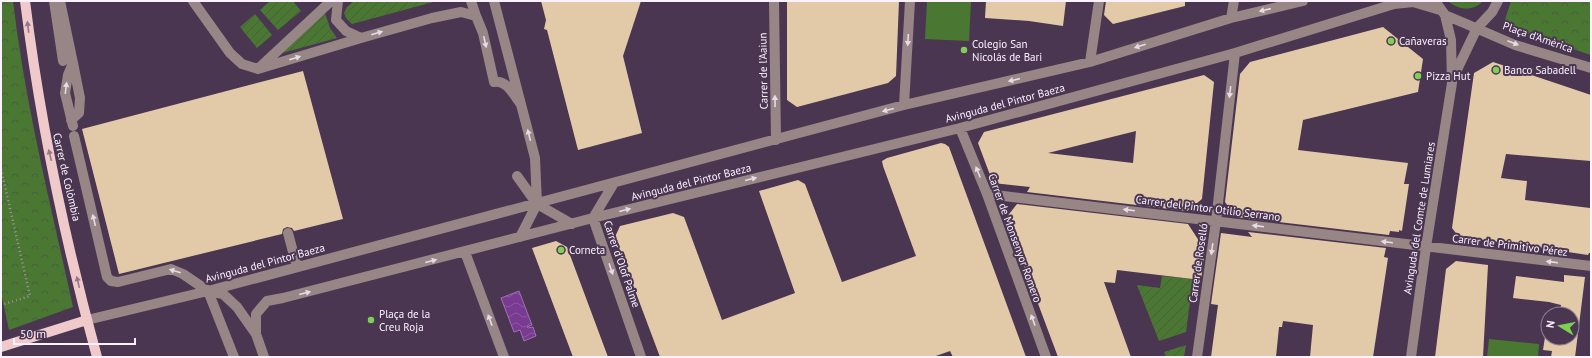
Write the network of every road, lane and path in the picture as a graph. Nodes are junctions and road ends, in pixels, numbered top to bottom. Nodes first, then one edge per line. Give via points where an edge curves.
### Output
1 (25, 1) edge
2 (54, 1) edge
3 (60, 1) edge
4 (193, 1) edge
5 (331, 1) edge
6 (338, 1) edge
7 (471, 1) edge
8 (494, 1) edge
9 (774, 1) edge
10 (910, 1) edge
11 (1099, 1) edge
12 (1234, 1) edge
13 (1303, 1) edge
14 (1435, 1) edge
15 (1498, 1) edge
16 (1443, 13) junction
17 (476, 16) junction
18 (1231, 18) junction
19 (1477, 28) junction
20 (361, 38) junction
21 (1235, 53) junction
22 (68, 62) junction
23 (1090, 62) junction
24 (1591, 68) edge
25 (258, 69) junction
26 (1452, 83) junction
27 (520, 103) junction
28 (904, 105) junction
29 (73, 127) junction
30 (960, 128) junction
31 (776, 140) junction
32 (1, 169) edge
33 (517, 176) dead end
34 (614, 183) junction
35 (987, 194) junction
36 (537, 204) junction
37 (593, 218) junction
38 (1216, 220) junction
39 (572, 224) junction
40 (288, 232) dead end
41 (520, 238) junction
42 (1426, 247) junction
43 (465, 252) junction
44 (1591, 266) edge
45 (297, 267) junction
46 (208, 291) junction
47 (1, 305) edge
48 (87, 320) junction
49 (256, 334) junction
50 (1, 348) edge
51 (4, 357) edge
52 (97, 357) edge
53 (234, 357) edge
54 (264, 357) edge
55 (504, 357) edge
56 (641, 357) edge
57 (1046, 357) edge
58 (1197, 357) edge
59 (1411, 357) edge

48 -> 1 main road, Carrer de Colòmbia via 44,131
2 - 22 street
3 - 22 street
4 - 25 street via 230,53 242,64
5 - 25 street
6 - 20 street via 336,20 346,31
7 - 17 street
8 - 27 street
31 -> 9 street, Carrer de l'Aaiun
10 -> 28 street
11 - 23 street
12 - 18 street
13 -> 18 street, Avinguda del Pintor Baeza
14 - 16 street, Avinguda del Comte de Lumiares
15 - 19 street, Avinguda del Comte de Lumiares via 1492,12
16 - 19 street, Plaça d'Amèrica
16 - 21 street, Avinguda del Pintor Baeza via 1413,2 1394,4
16 - 26 street, Avinguda del Comte de Lumiares via 1451,40
20 -> 17 street via 461,12
17 -> 27 street via 494,82 506,84
18 -> 23 street, Avinguda del Pintor Baeza
19 -> 24 street, Plaça d'Amèrica via 1515,45
19 - 26 street, Avinguda del Comte de Lumiares
25 -> 20 street
21 - 30 street, Avinguda del Pintor Baeza
21 -> 38 street, Carrer de Roselló
29 -> 22 street via 65,93
22 - 29 street via 80,98 79,113
23 -> 28 street, Avinguda del Pintor Baeza
26 - 42 street, Avinguda del Comte de Lumiares
36 -> 27 street via 534,158
28 -> 31 street, Avinguda del Pintor Baeza
46 -> 29 street via 171,269 118,282 107,277 83,154
35 -> 30 street, Carrer de Monsenyor Romero
37 -> 30 street, Avinguda del Pintor Baeza
31 - 34 street, Avinguda del Pintor Baeza
32 - 47 path via 30,296
33 - 36 street
34 - 36 street, Avinguda del Pintor Baeza
34 - 37 street, Carrer d'Olof Palme
38 -> 35 street, Carrer del Pintor Otilio Serrano
57 -> 35 street, Carrer de Monsenyor Romero
36 - 39 street
36 - 41 street
36 - 45 street, Avinguda del Pintor Baeza
37 - 39 street, Avinguda del Pintor Baeza
37 -> 56 street, Carrer d'Olof Palme
42 -> 38 street, Carrer del Pintor Otilio Serrano
38 -> 58 street, Carrer de Roselló
39 - 41 street, Avinguda del Pintor Baeza
40 - 45 street
41 - 43 street, Avinguda del Pintor Baeza
44 -> 42 street, Carrer de Primitivo Pérez
42 - 59 street, Avinguda del Comte de Lumiares
49 -> 43 street, Avinguda del Pintor Baeza via 256,314 267,301
55 -> 43 street
45 - 46 street, Avinguda del Pintor Baeza
46 - 48 street, Avinguda del Pintor Baeza
46 - 49 street via 223,294 237,307
46 - 53 street
48 - 50 main road, Avinguda del Pintor Baeza
48 - 52 main road, Carrer de Colòmbia
49 - 54 street
50 - 51 main road

